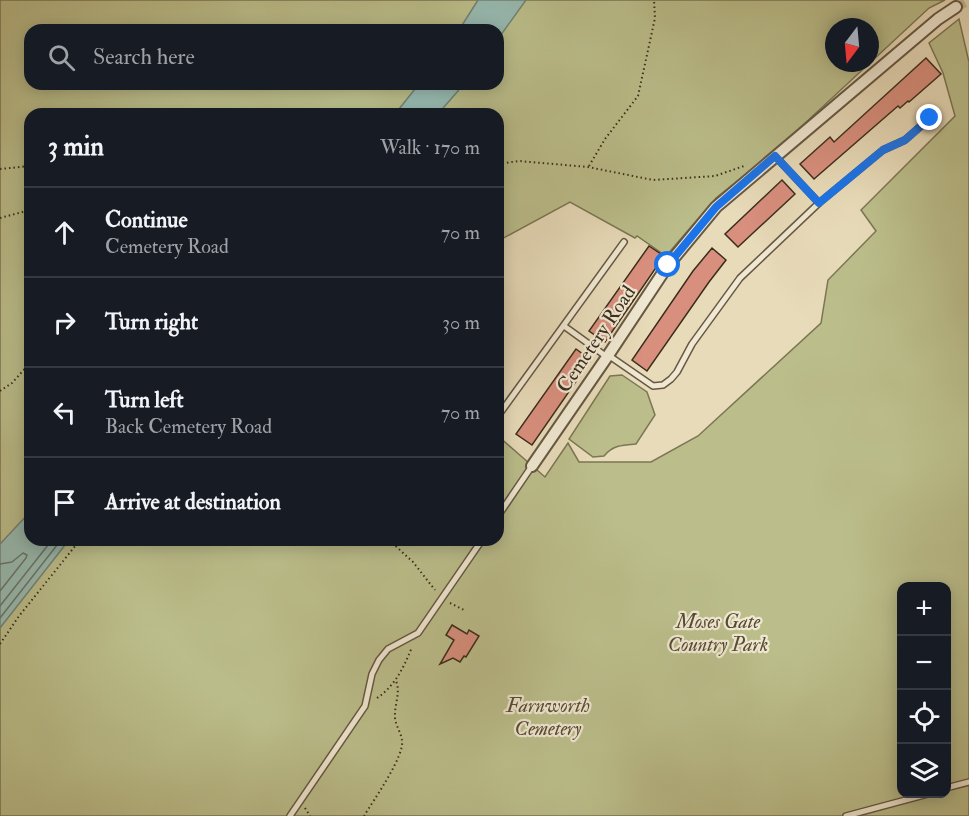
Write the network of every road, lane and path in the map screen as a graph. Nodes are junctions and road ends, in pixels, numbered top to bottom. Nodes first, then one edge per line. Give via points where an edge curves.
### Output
1 (654, 0) edge
2 (956, 7) tunnel mouth
3 (930, 118) dead end
4 (775, 156) junction
5 (504, 163) edge
6 (748, 164) dead end
7 (24, 167) edge
8 (588, 167) junction
9 (0, 170) edge
10 (819, 203) junction
11 (24, 212) edge
12 (0, 218) edge
13 (624, 242) dead end
14 (564, 326) junction
15 (608, 356) junction
16 (24, 370) edge
17 (0, 391) edge
18 (504, 408) edge
19 (532, 466) joint
20 (504, 507) edge
21 (76, 546) edge
22 (396, 546) edge
23 (478, 546) edge
24 (442, 598) junction
25 (466, 611) dead end
26 (418, 633) junction
27 (0, 644) edge
28 (396, 681) junction
29 (365, 706) junction
30 (969, 782) edge
31 (951, 787) edge
32 (913, 798) edge
33 (290, 816) edge
34 (364, 816) edge
35 (846, 816) edge

1 - 8 path via 638,96
2 - 4 street, Cemetery Road
3 - 10 lane via 905,140 883,150
4 - 10 lane
4 - 15 street, Cemetery Road via 716,207 681,248
5 - 8 path
6 - 8 path via 715,176 653,180
7 - 9 path
10 - 15 lane via 740,278 692,344 677,372 663,385 653,386
11 - 12 path
13 - 14 lane
14 - 15 lane
14 - 18 lane
15 - 19 street, Cemetery Road
16 - 17 path
19 - 20 lane, Cemetery Road
21 - 27 path
22 - 24 path
23 - 24 lane
24 - 25 path
24 - 26 lane
26 - 28 path
26 - 29 lane via 388,649 379,660
28 - 29 path
28 - 34 path via 395,718 402,745
29 - 33 lane
30 - 31 lane
32 - 35 lane

